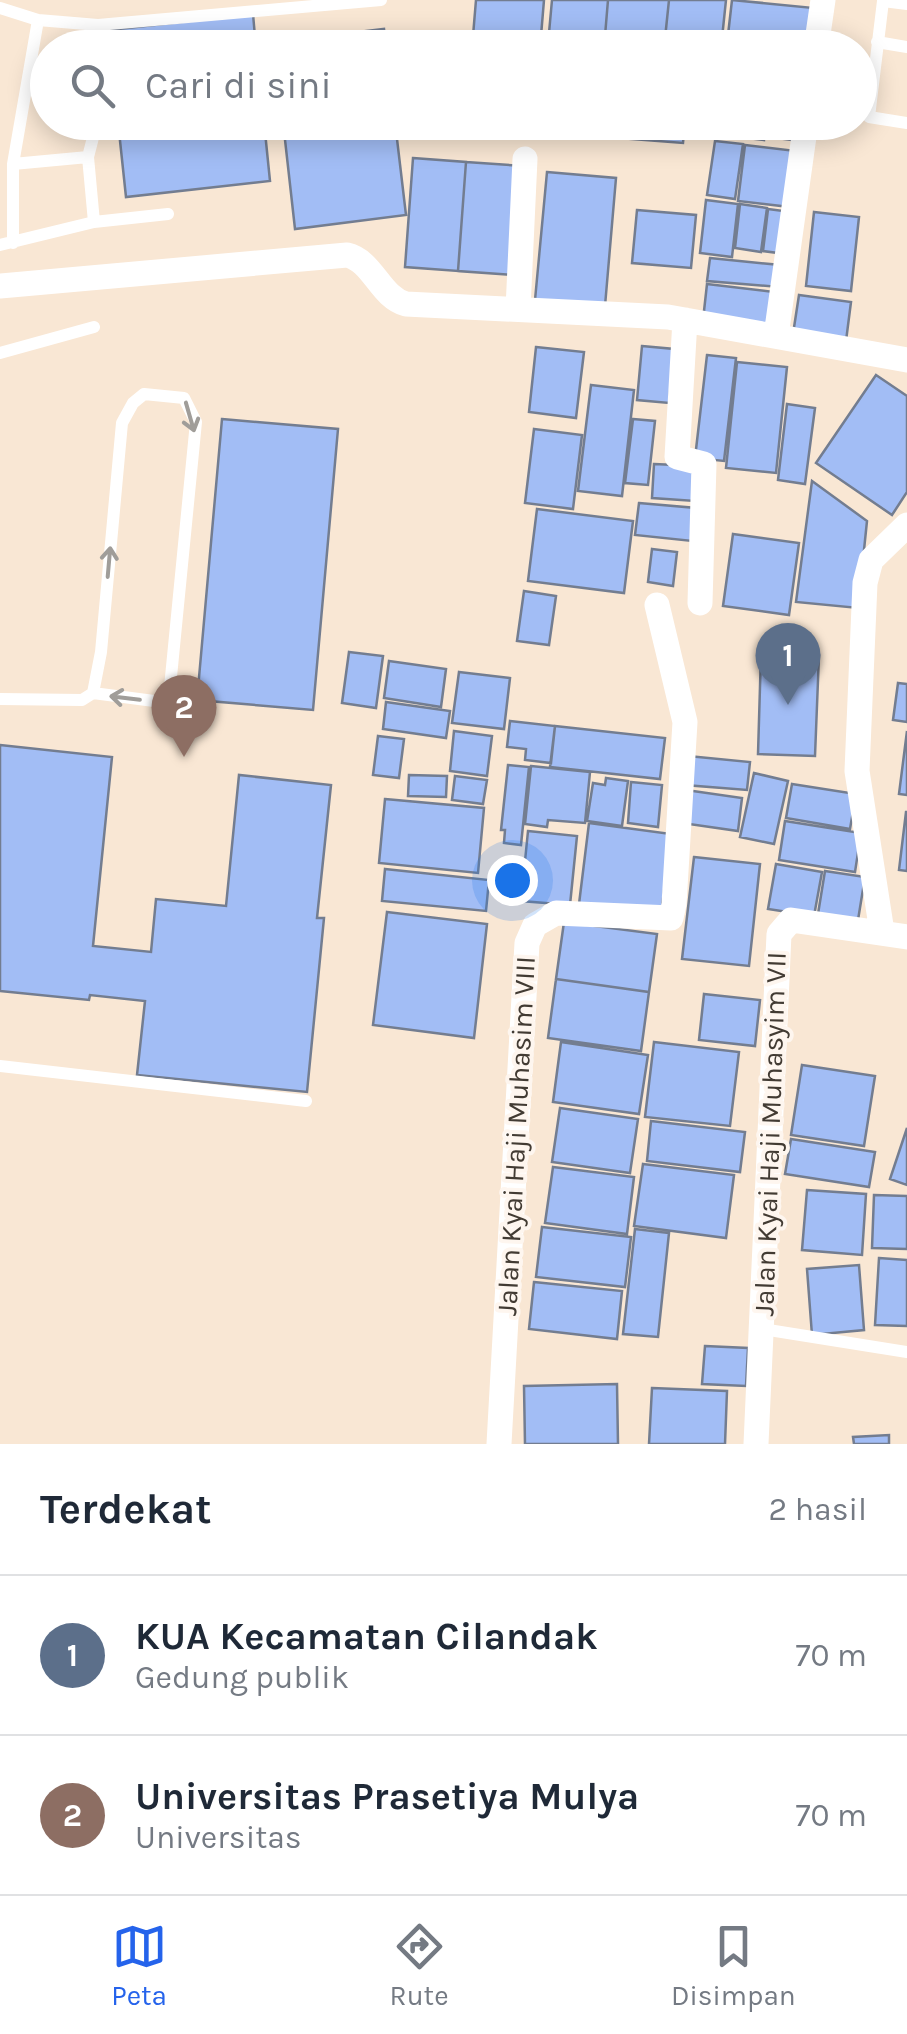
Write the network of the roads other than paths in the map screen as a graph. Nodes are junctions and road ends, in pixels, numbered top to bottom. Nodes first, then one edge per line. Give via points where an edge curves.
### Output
1 (381, 0) edge
2 (823, 0) edge
3 (907, 4) edge
4 (0, 8) edge
5 (38, 20) junction
6 (98, 25) junction
7 (36, 30) edge
8 (99, 30) edge
9 (819, 30) edge
10 (877, 42) joint
11 (907, 47) edge
12 (30, 66) edge
13 (877, 118) edge
14 (907, 123) edge
15 (92, 140) edge
16 (803, 140) edge
17 (88, 158) junction
18 (525, 158) dead end
19 (13, 164) junction
20 (168, 214) dead end
21 (94, 222) junction
22 (6, 244) edge
23 (0, 286) edge
24 (518, 309) junction
25 (685, 320) junction
26 (94, 328) dead end
27 (776, 336) junction
28 (0, 352) edge
29 (907, 360) edge
30 (907, 525) edge
31 (700, 603) dead end
32 (656, 605) dead end
33 (93, 693) junction
34 (0, 699) edge
35 (895, 934) edge
36 (0, 1066) edge
37 (306, 1101) dead end
38 (762, 1329) junction
39 (907, 1352) edge
40 (499, 1444) edge
41 (756, 1444) edge

1 - 6 lane
2 - 9 street
3 - 10 lane via 883,0
4 - 5 lane
5 - 6 lane
5 - 7 lane
6 - 8 lane
10 - 11 lane
12 - 19 lane
13 - 14 lane
15 - 17 lane
16 - 27 street
17 - 19 lane
17 - 21 lane
18 - 24 street
19 - 22 lane
20 - 21 lane
21 - 22 lane
23 - 24 street via 347,255 357,257 398,302
24 - 25 street
25 - 27 street
25 - 31 street via 677,457 704,464
26 - 28 lane
27 - 29 street
30 - 35 street via 871,560 865,583 857,771
32 - 40 street, Jalan Kyai Haji Muhasim VIII via 685,722 674,904 671,918 556,913 535,925 527,943
33 -> 33 lane via 122,423 144,394 184,398 196,422 170,687 154,702
33 - 34 lane via 82,700
35 - 38 street, Jalan Kyai Haji Muhasyim VII via 791,920 778,934
36 - 37 lane
38 - 39 lane
38 - 41 street, Jalan Kyai Haji Muhasyim VII

